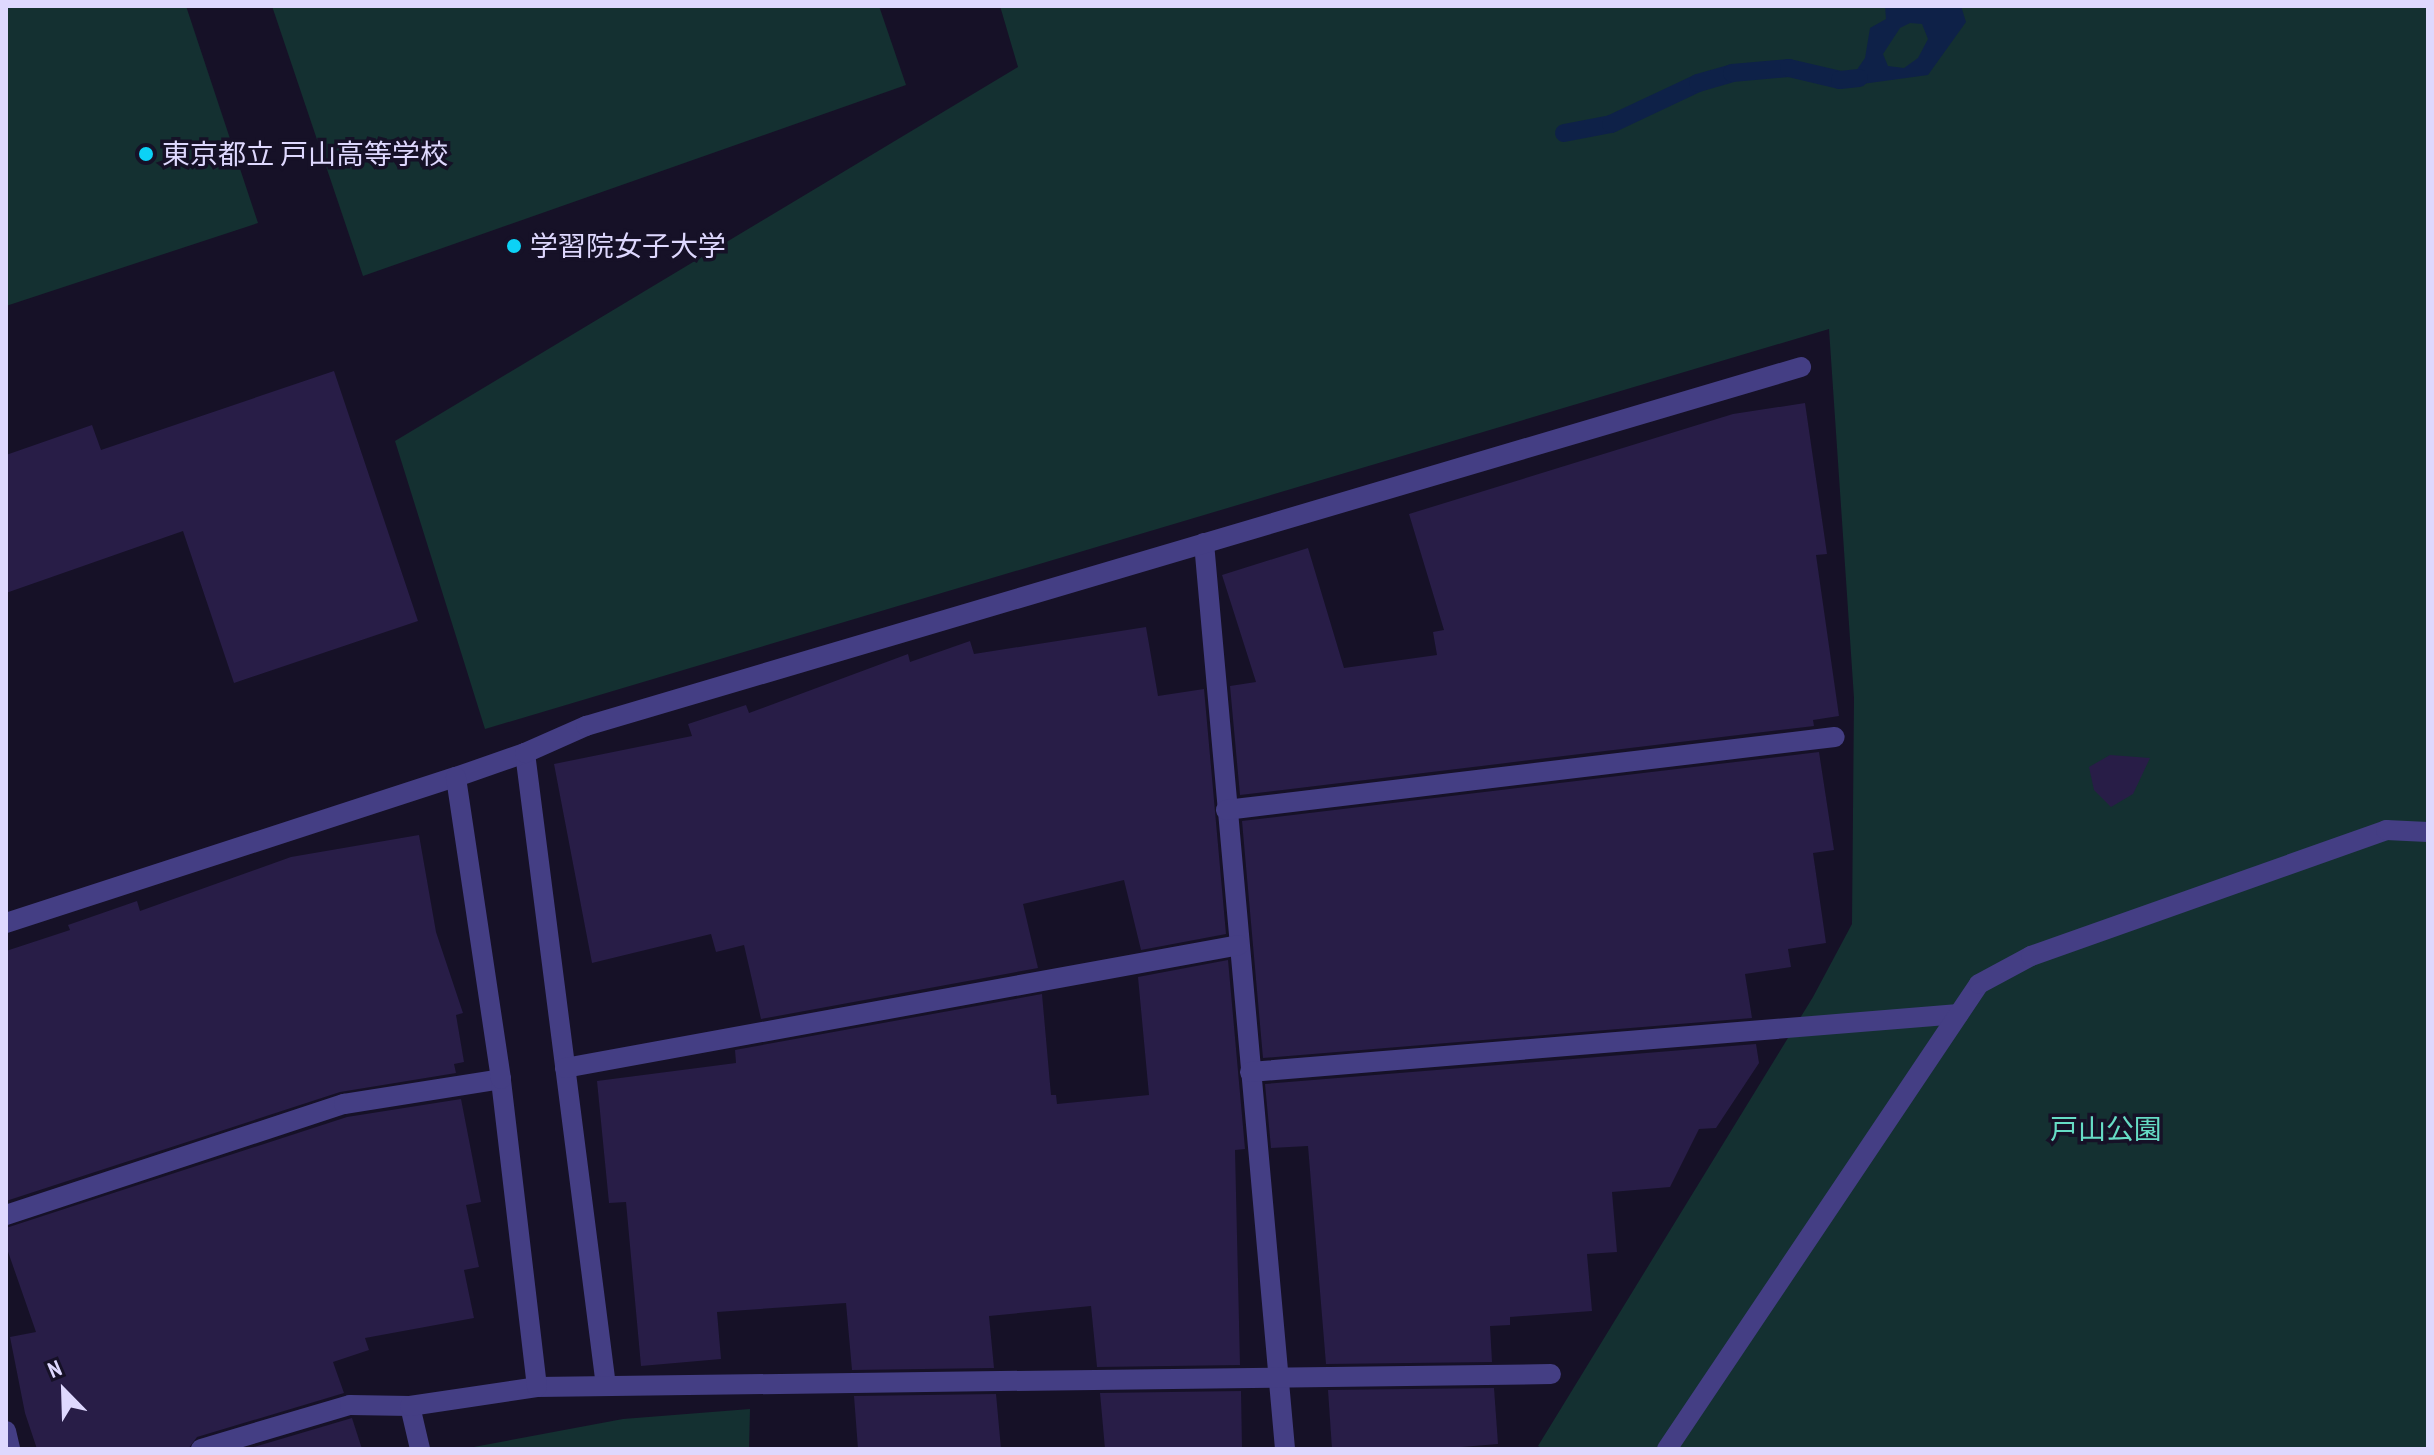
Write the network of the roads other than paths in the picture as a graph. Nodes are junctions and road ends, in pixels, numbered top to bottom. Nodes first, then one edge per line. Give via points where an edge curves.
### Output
1 (1801, 367) dead end
2 (1204, 543) junction
3 (1835, 737) dead end
4 (525, 753) junction
5 (456, 777) junction
6 (1226, 810) junction
7 (2428, 832) edge
8 (6, 923) edge
9 (1239, 945) junction
10 (1959, 1014) junction
11 (565, 1068) junction
12 (1250, 1072) junction
13 (501, 1079) junction
14 (6, 1215) edge
15 (1551, 1374) dead end
16 (1280, 1378) junction
17 (606, 1386) junction
18 (537, 1387) junction
19 (410, 1406) junction
20 (6, 1431) edge
21 (10, 1449) edge
22 (201, 1449) edge
23 (420, 1449) edge
24 (1285, 1449) edge
25 (1667, 1449) edge

1 - 2 street
2 - 4 street via 586,726
2 - 6 street
3 - 6 street
4 - 5 street
4 - 11 street
5 - 8 street
5 - 13 street
6 - 9 street
7 - 10 street via 2386,830 2031,956 1979,984
9 - 11 street
9 - 12 street
10 - 12 street
10 - 25 street
11 - 17 street
12 - 16 street
13 - 14 street via 344,1104
13 - 18 street
15 - 16 street
16 - 17 street
16 - 24 street
17 - 18 street
18 - 19 street
19 - 22 street via 350,1405
19 - 23 street
20 - 21 street

